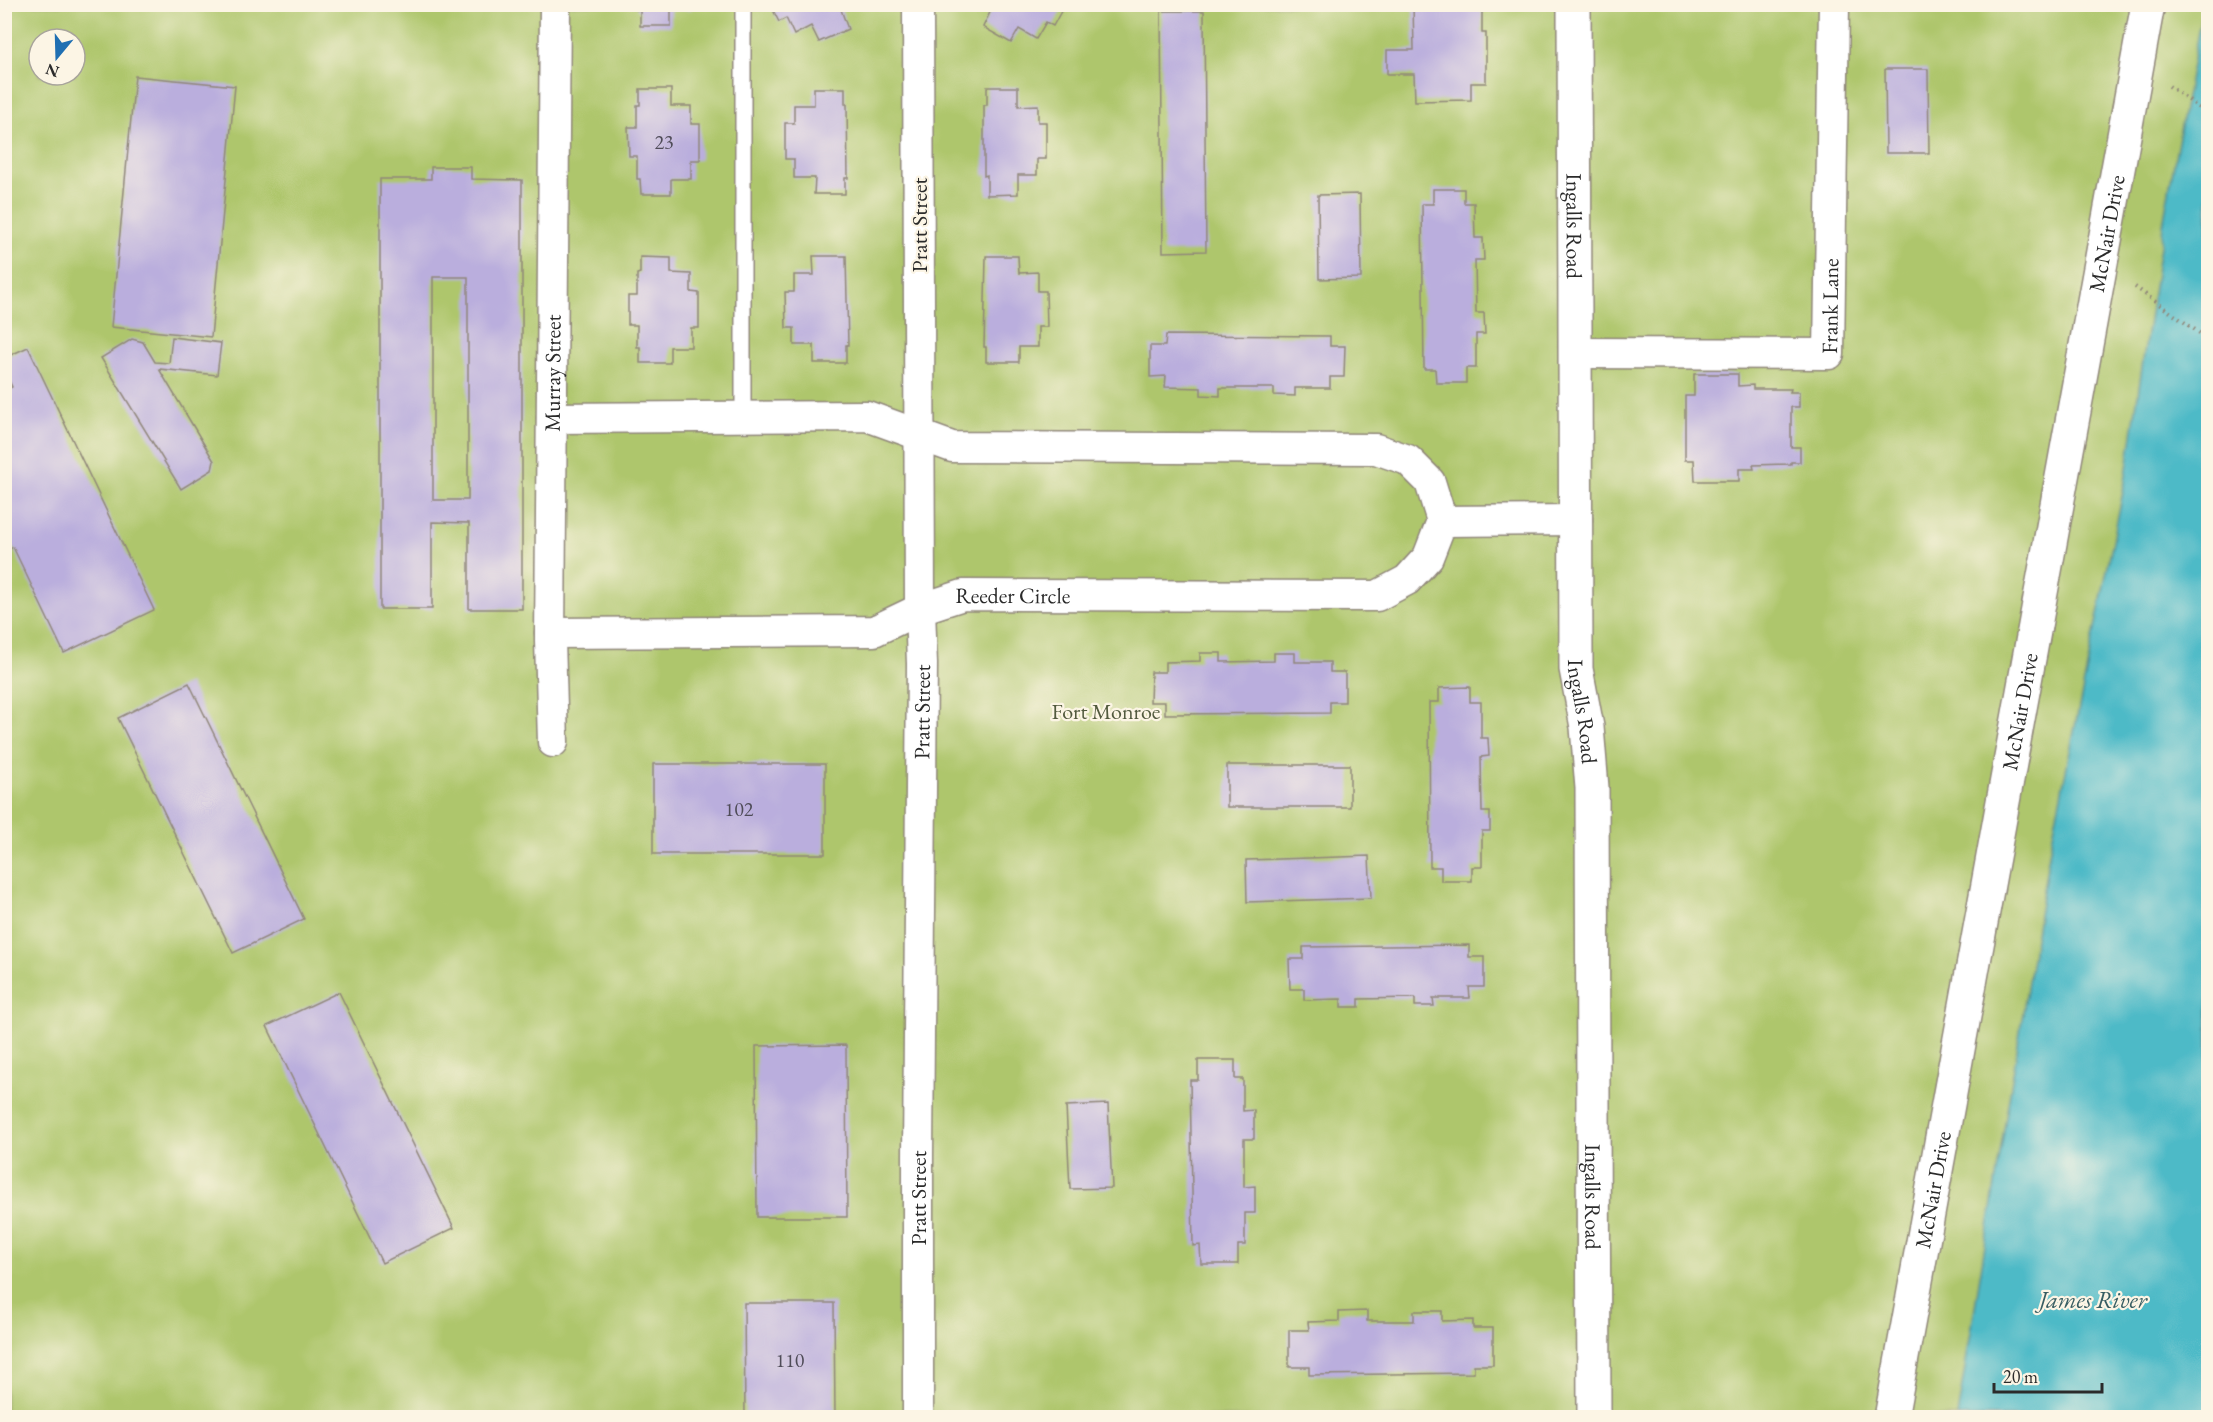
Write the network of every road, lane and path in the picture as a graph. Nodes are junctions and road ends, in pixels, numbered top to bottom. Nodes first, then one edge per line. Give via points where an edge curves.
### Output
1 (555, 4) edge
2 (743, 4) edge
3 (918, 4) edge
4 (1574, 4) edge
5 (1834, 4) edge
6 (2148, 4) edge
7 (2169, 86) dead end
8 (2208, 114) edge
9 (2135, 286) dead end
10 (2208, 339) edge
11 (1575, 353) junction
12 (743, 417) junction
13 (552, 418) junction
14 (919, 436) junction
15 (1577, 520) junction
16 (1442, 521) junction
17 (920, 609) junction
18 (550, 633) junction
19 (553, 742) dead end
20 (918, 1418) edge
21 (1594, 1418) edge
22 (1891, 1418) edge

1 - 13 street, Murray Street
2 - 12 lane
3 - 14 street, Pratt Street
4 - 11 street, Ingalls Road
5 - 11 street, Frank Lane via 1829,354
6 - 22 street, McNair Drive
7 - 8 path
9 - 10 path
11 - 15 street, Ingalls Road
12 - 13 street
12 - 14 street via 867,416
13 - 18 street, Murray Street
14 - 16 street via 952,447 1376,449 1408,460 1430,482
14 - 17 street, Pratt Street
15 - 16 street
15 - 21 street, Ingalls Road via 1576,669 1587,727 1592,788
16 - 17 street, Reeder Circle via 1428,557 1407,580 1377,596 963,595
17 - 18 street, Reeder Circle via 874,631
17 - 20 street, Pratt Street
18 - 19 street, Murray Street

